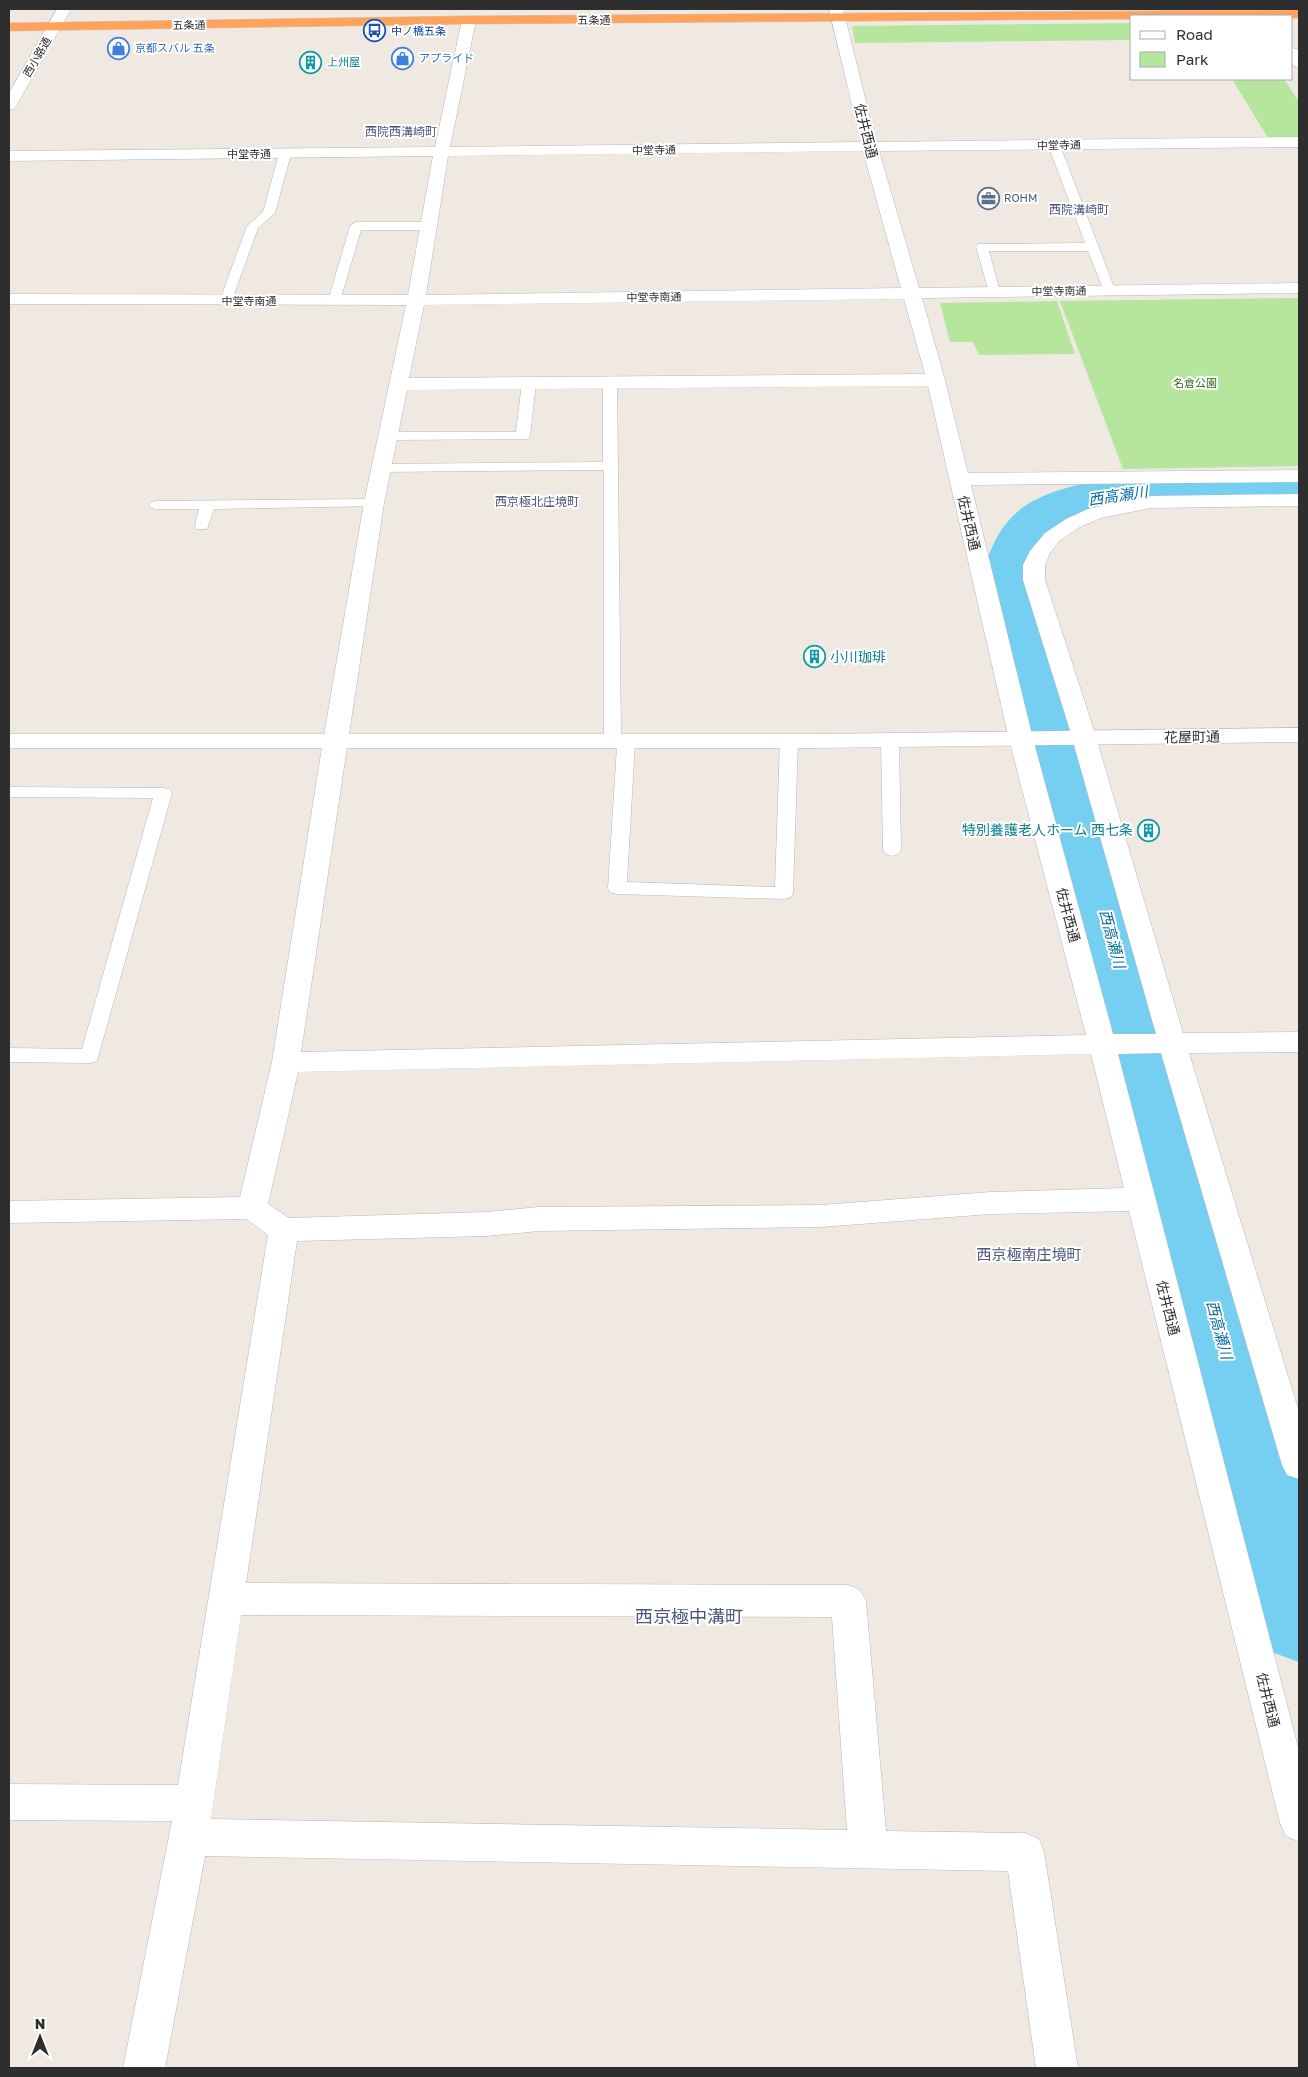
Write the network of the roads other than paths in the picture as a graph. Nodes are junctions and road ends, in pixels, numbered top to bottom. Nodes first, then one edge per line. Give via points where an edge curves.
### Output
1 (1062, 9) edge
2 (837, 12) edge
3 (1266, 13) edge
4 (1299, 14) edge
5 (9, 18) edge
6 (59, 18) edge
7 (468, 20) junction
8 (9, 27) edge
9 (9, 106) edge
10 (1299, 142) edge
11 (1054, 145) junction
12 (870, 147) junction
13 (441, 153) junction
14 (285, 154) junction
15 (9, 156) edge
16 (429, 226) junction
17 (1092, 247) junction
18 (1299, 288) edge
19 (1110, 290) junction
20 (994, 292) junction
21 (910, 294) junction
22 (9, 299) edge
23 (226, 300) junction
24 (416, 300) junction
25 (334, 301) junction
26 (936, 380) junction
27 (610, 382) junction
28 (528, 383) junction
29 (399, 384) junction
30 (388, 436) junction
31 (611, 466) junction
32 (381, 468) junction
33 (1299, 476) edge
34 (959, 479) junction
35 (1299, 500) edge
36 (374, 503) junction
37 (156, 505) dead end
38 (208, 505) junction
39 (202, 526) dead end
40 (1299, 735) edge
41 (1028, 739) junction
42 (1080, 739) junction
43 (890, 740) junction
44 (9, 741) edge
45 (335, 741) junction
46 (789, 741) junction
47 (620, 742) junction
48 (9, 792) edge
49 (892, 850) dead end
50 (1299, 1042) edge
51 (1172, 1043) junction
52 (1102, 1044) junction
53 (9, 1055) edge
54 (286, 1062) junction
55 (1140, 1200) junction
56 (252, 1208) junction
57 (9, 1212) edge
58 (284, 1230) junction
59 (1299, 1465) edge
60 (226, 1599) junction
61 (9, 1802) edge
62 (192, 1820) junction
63 (1299, 1822) edge
64 (868, 1849) junction
65 (144, 2068) edge
66 (1057, 2068) edge

1 - 2 highway, 五条通
2 - 3 highway, 五条通
2 - 6 highway, 五条通 via 460,11
2 - 7 highway, 五条通
2 - 12 street, 佐井西通
3 - 4 highway, 五条通
5 - 6 highway, 五条通
6 - 7 highway, 五条通
6 - 8 highway, 五条通
6 - 9 street, 西小路通
7 - 13 street
10 - 11 street, 中堂寺通
11 - 12 street, 中堂寺通
11 - 17 lane
12 - 13 street, 中堂寺通
12 - 21 street, 佐井西通
13 - 14 street, 中堂寺通
13 - 16 street
14 - 15 street, 中堂寺通
14 - 23 lane via 269,213 253,226
16 - 24 street
16 - 25 lane via 356,226
17 - 19 lane
17 - 20 lane via 982,248
18 - 19 street, 中堂寺南通
19 - 20 street, 中堂寺南通
20 - 21 street, 中堂寺南通
21 - 24 street, 中堂寺南通
21 - 26 street, 佐井西通
22 - 23 street, 中堂寺南通
23 - 25 street, 中堂寺南通
24 - 25 street, 中堂寺南通
24 - 29 street
26 - 27 street
26 - 34 street, 佐井西通
27 - 28 street
27 - 31 lane
28 - 29 street
28 - 30 lane via 523,436
29 - 30 street
30 - 32 street
31 - 32 lane
31 - 47 lane
32 - 36 street
33 - 34 street
34 - 41 street, 佐井西通
35 - 42 street via 1151,502 1095,513 1052,536 1034,564 1034,580
36 - 38 lane
36 - 45 street
37 - 38 lane
38 - 39 lane
40 - 42 street, 花屋町通
41 - 42 street, 花屋町通
41 - 43 street, 花屋町通
41 - 52 street, 佐井西通
42 - 51 street
43 - 46 street, 花屋町通
43 - 49 lane
44 - 45 street, 花屋町通
45 - 47 street, 花屋町通
45 - 54 street
46 - 47 street, 花屋町通
46 - 47 lane via 784,893 617,888
48 - 53 lane via 163,793 90,1056
50 - 51 street
51 - 52 street
51 - 59 street
52 - 54 street
52 - 55 street, 佐井西通
54 - 56 street
55 - 58 street via 991,1203 821,1216 539,1219 486,1224
55 - 63 street, 佐井西通
56 - 57 street
56 - 58 street
58 - 60 street
60 - 62 street
60 - 64 street via 848,1601
61 - 62 street
62 - 64 street
62 - 65 street
64 - 66 street via 1025,1852

